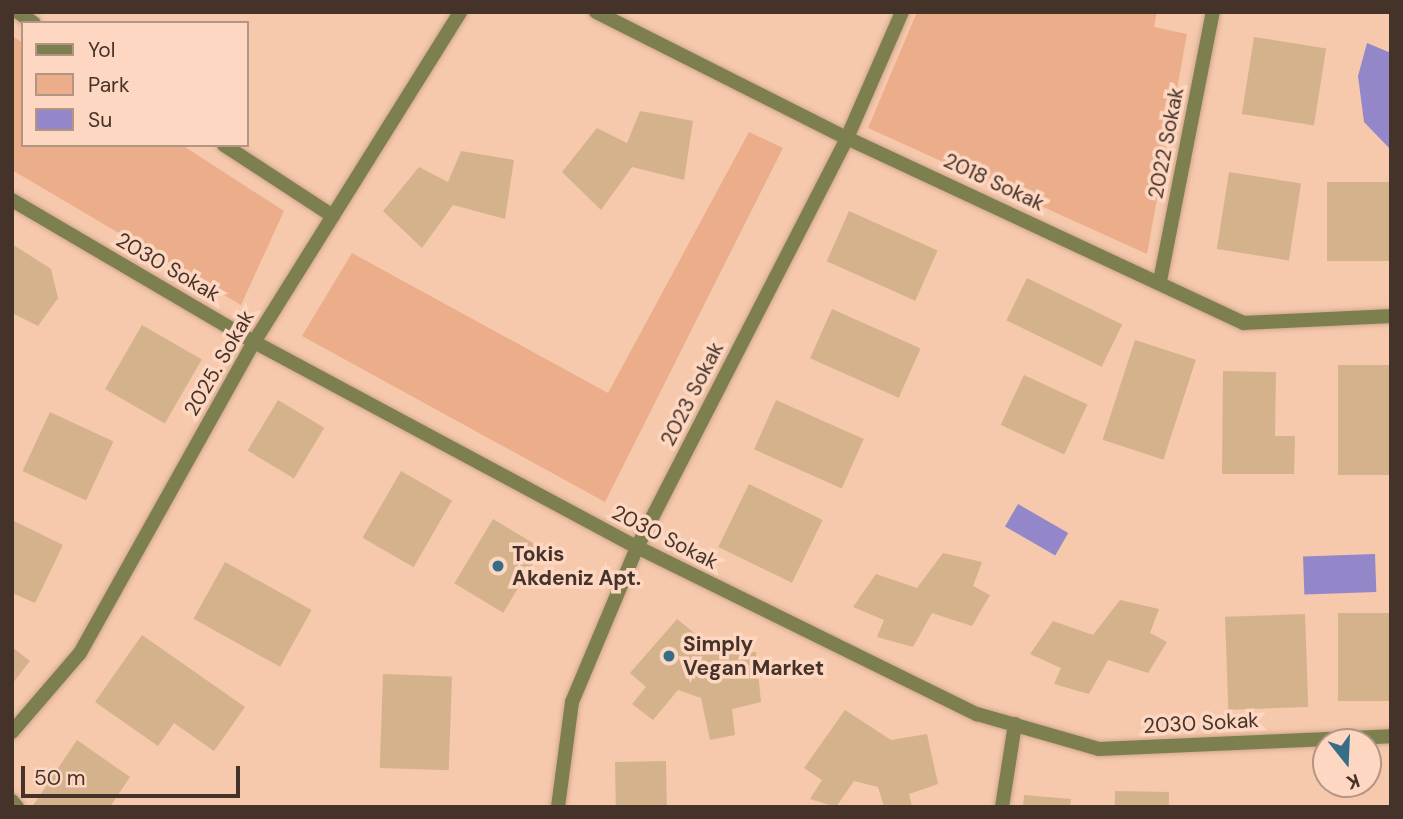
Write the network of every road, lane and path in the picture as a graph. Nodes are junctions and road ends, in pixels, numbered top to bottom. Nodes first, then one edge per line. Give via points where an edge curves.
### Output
1 (460, 12) edge
2 (596, 12) edge
3 (902, 12) edge
4 (1213, 12) edge
5 (847, 138) junction
6 (227, 147) edge
7 (12, 200) edge
8 (333, 216) junction
9 (1160, 281) junction
10 (1391, 316) edge
11 (254, 342) junction
12 (637, 547) junction
13 (1015, 724) junction
14 (12, 733) edge
15 (1391, 736) edge
16 (12, 801) edge
17 (17, 807) edge
18 (558, 807) edge
19 (1002, 807) edge

1 - 8 street, 2025. Sokak
2 - 5 street, 2018 Sokak
3 - 5 street, 2023 Sokak
4 - 9 street, 2022 Sokak
5 - 9 street, 2018 Sokak
5 - 12 street, 2023 Sokak
6 - 8 street
7 - 11 street, 2030 Sokak
8 - 11 street, 2025. Sokak
9 - 10 street, 2018 Sokak via 1244,323
11 - 12 street, 2030 Sokak
11 - 14 street, 2025. Sokak via 80,653
12 - 13 street, 2030 Sokak via 977,714
12 - 18 street, 2023 Sokak via 572,702
13 - 15 street, 2030 Sokak via 1100,749
13 - 19 street
16 - 17 street

